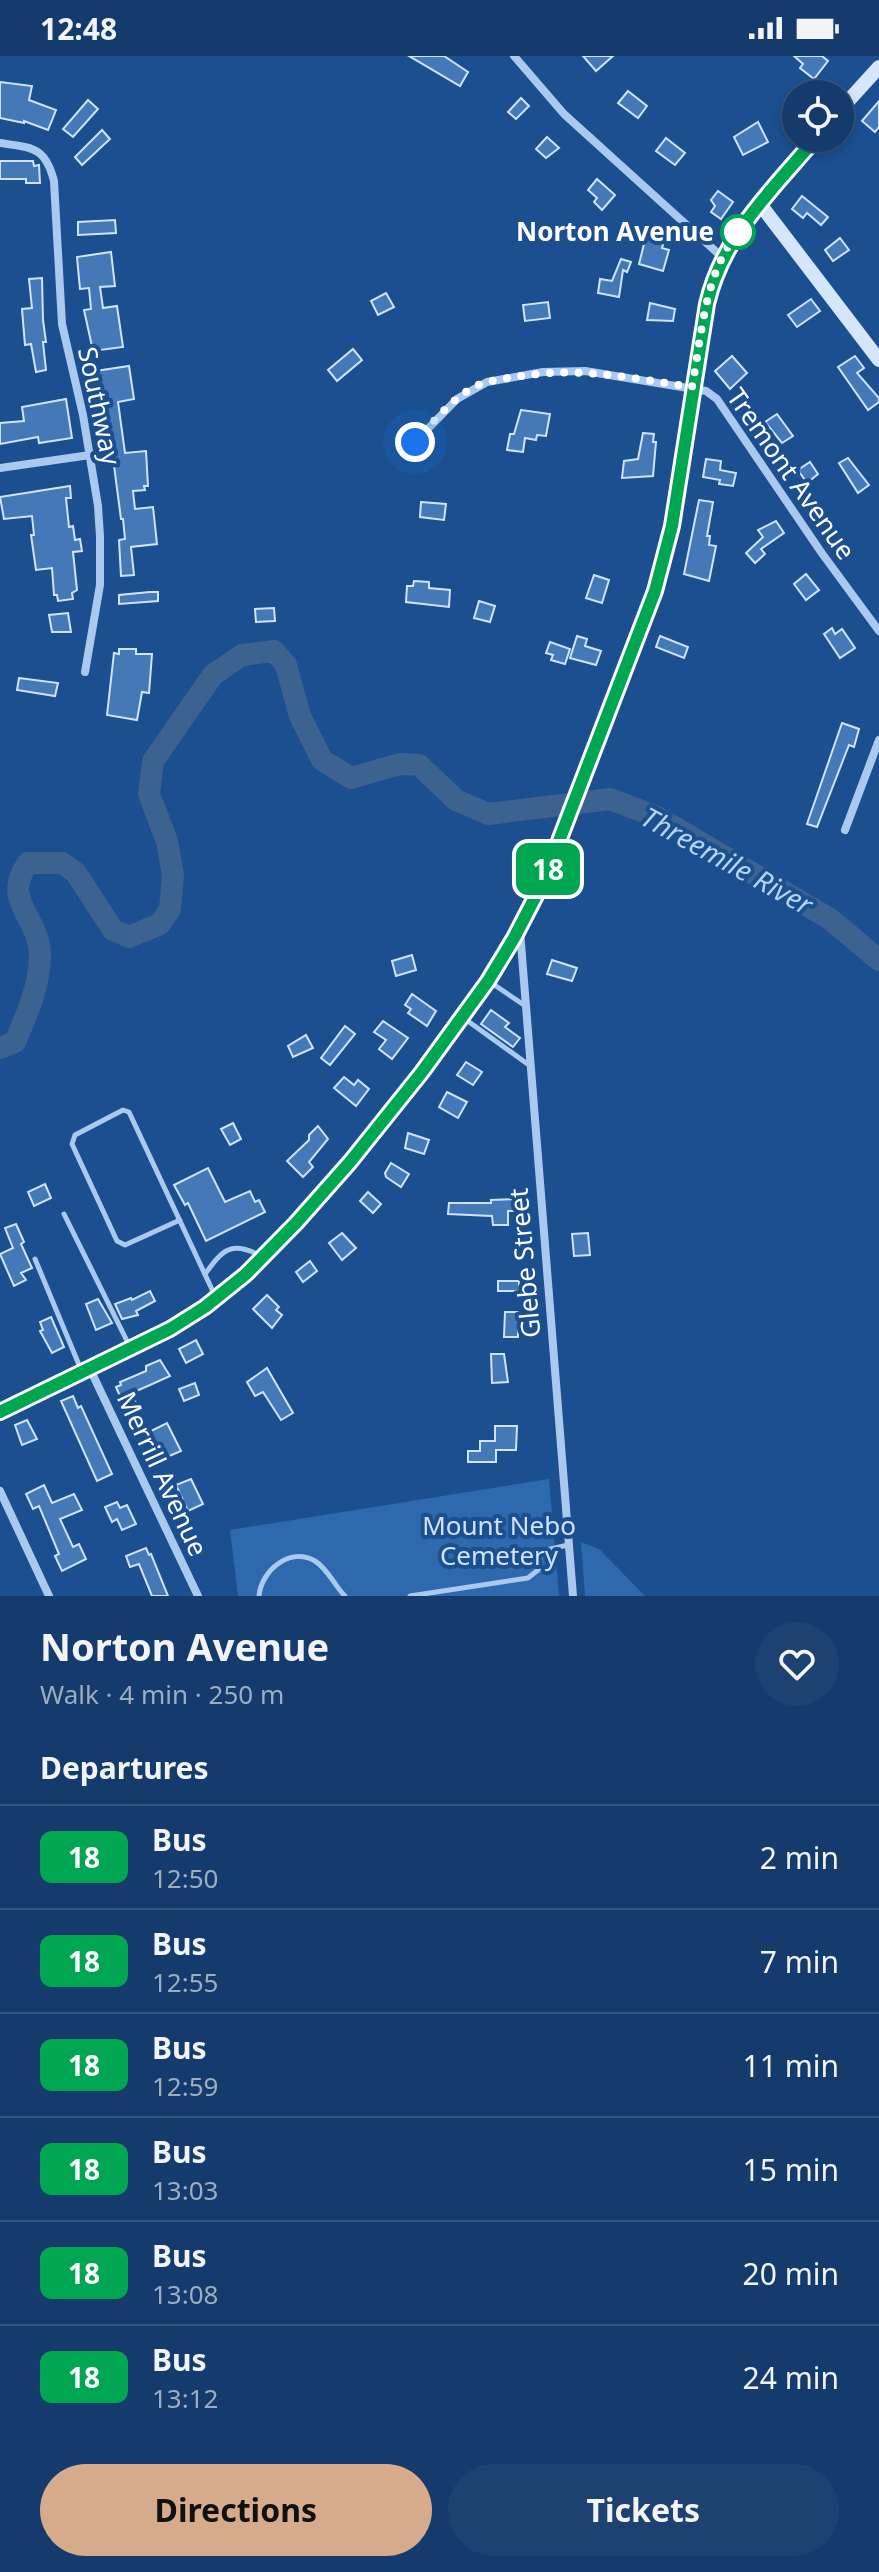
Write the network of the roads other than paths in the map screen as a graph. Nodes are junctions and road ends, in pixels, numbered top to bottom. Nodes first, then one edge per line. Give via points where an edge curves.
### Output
1 (514, 56) edge
2 (879, 67) edge
3 (854, 95) edge
4 (0, 143) edge
5 (804, 152) edge
6 (760, 204) junction
7 (722, 257) junction
8 (879, 360) edge
9 (692, 387) junction
10 (415, 442) dead end
11 (90, 455) junction
12 (0, 468) edge
13 (879, 631) edge
14 (85, 672) dead end
15 (879, 740) edge
16 (845, 830) dead end
17 (520, 927) junction
18 (488, 981) junction
19 (525, 1006) junction
20 (462, 1017) junction
21 (529, 1065) junction
22 (64, 1214) dead end
23 (180, 1220) junction
24 (263, 1258) junction
25 (35, 1259) dead end
26 (205, 1274) junction
27 (217, 1299) junction
28 (132, 1349) junction
29 (86, 1371) junction
30 (0, 1412) edge
31 (0, 1491) edge
32 (569, 1545) junction
33 (49, 1596) edge
34 (198, 1596) edge
35 (259, 1596) edge
36 (345, 1596) edge
37 (410, 1596) edge
38 (573, 1596) edge

1 - 7 street via 573,123
2 - 3 main road
4 - 11 street, Southway via 39,152 54,181 62,324
5 - 6 main road
6 - 7 main road
6 - 8 main road
7 - 9 main road via 707,304
9 - 10 street via 585,371 487,382 457,399
9 - 13 street, Tremont Avenue via 717,399
9 - 17 main road via 660,577 544,880
11 - 12 street
11 - 14 street, Southway via 101,562
15 - 16 street
17 - 18 main road
17 - 19 street, Glebe Street
18 - 19 lane
18 - 20 main road
19 - 21 street, Glebe Street
20 - 21 lane
20 - 24 main road via 350,1162
21 - 32 street, Glebe Street
22 - 28 lane
23 - 23 lane via 129,1112 123,1110 75,1135 72,1144 117,1241 125,1245
23 - 26 lane
24 - 26 lane via 248,1249 229,1248
24 - 27 main road
25 - 29 lane
26 - 27 lane
27 - 28 main road
28 - 29 main road
29 - 30 main road
29 - 34 street, Merrill Avenue
31 - 33 street
32 - 37 lane via 542,1551 538,1570 528,1578
32 - 38 street, Glebe Street
35 - 36 lane via 273,1567 302,1557 317,1562

